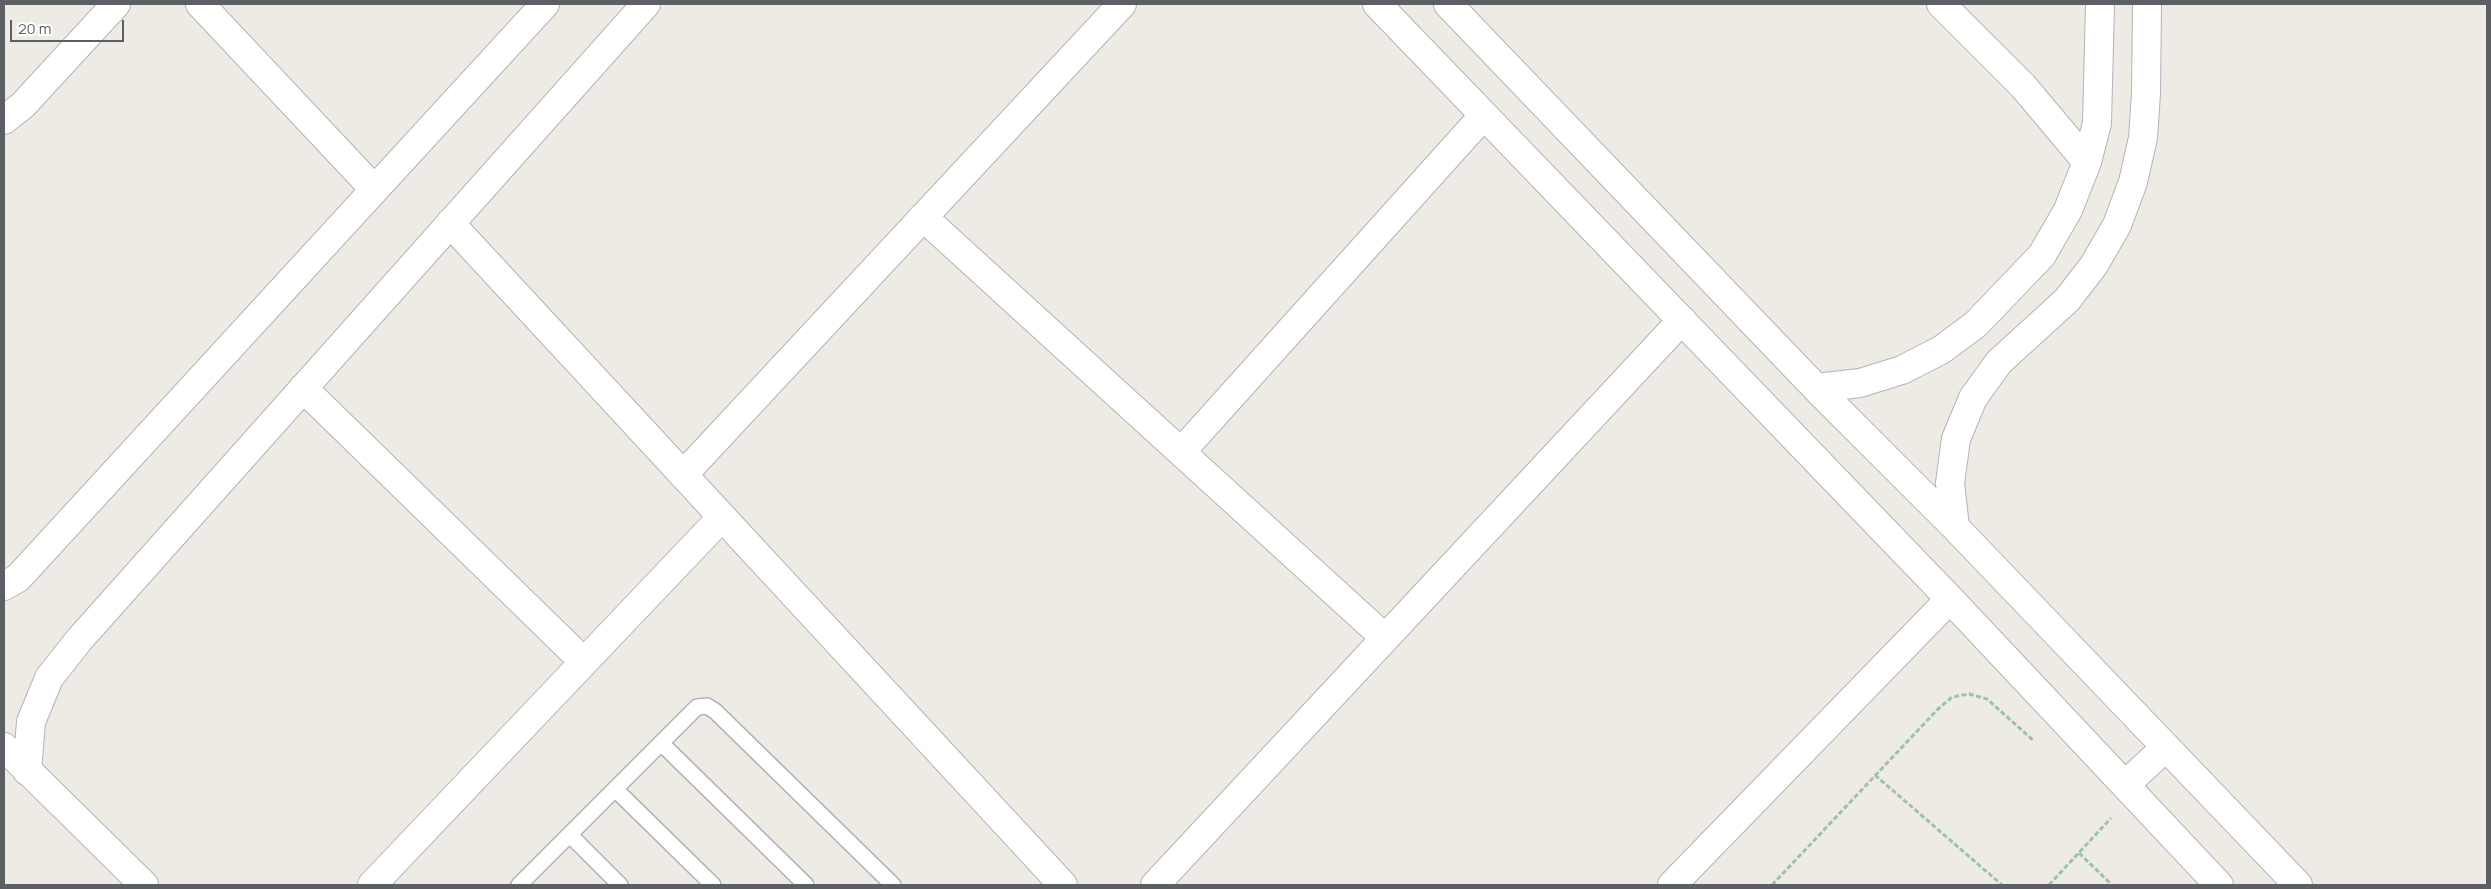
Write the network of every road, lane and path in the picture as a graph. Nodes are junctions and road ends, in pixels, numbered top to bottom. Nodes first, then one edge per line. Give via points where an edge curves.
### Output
1 (116, 4) edge
2 (200, 4) edge
3 (544, 4) edge
4 (646, 4) edge
5 (1122, 4) edge
6 (1377, 4) edge
7 (1448, 4) edge
8 (1942, 4) edge
9 (2100, 4) edge
10 (2147, 4) edge
11 (1484, 115) junction
12 (4, 120) edge
13 (2088, 162) junction
14 (374, 189) junction
15 (923, 217) junction
16 (450, 223) junction
17 (1682, 320) junction
18 (303, 388) junction
19 (1816, 388) junction
20 (1181, 452) junction
21 (683, 475) junction
22 (722, 517) junction
23 (1955, 527) junction
24 (4, 586) edge
25 (1950, 599) junction
26 (1385, 638) junction
27 (584, 662) junction
28 (661, 743) junction
29 (2037, 744) dead end
30 (4, 747) edge
31 (2166, 747) junction
32 (27, 771) junction
33 (1875, 775) junction
34 (615, 789) junction
35 (2129, 789) junction
36 (570, 835) junction
37 (2079, 853) junction
38 (526, 883) edge
39 (144, 885) edge
40 (372, 885) edge
41 (620, 885) edge
42 (714, 885) edge
43 (806, 885) edge
44 (893, 885) edge
45 (1063, 885) edge
46 (1155, 885) edge
47 (1672, 885) edge
48 (1772, 885) edge
49 (2002, 885) edge
50 (2049, 885) edge
51 (2112, 885) edge
52 (2219, 885) edge
53 (2298, 885) edge

1 - 12 street via 23,105
2 - 14 street
3 - 14 street
4 - 16 street
5 - 15 street
6 - 11 street
7 - 19 street
8 - 13 street via 2022,86
9 - 13 street via 2097,123
10 - 23 street via 2143,138 2133,182 2117,225 2094,265 2067,300 1999,362 1973,398 1956,439 1950,483
11 - 17 street
11 - 20 street
13 - 19 street via 2068,210 2042,255 1976,324 1941,350 1902,370 1860,382
14 - 24 street via 18,578
15 - 20 street
15 - 21 street
16 - 18 street
16 - 21 street
17 - 25 street
17 - 26 street
18 - 27 street
18 - 32 street via 78,640 49,678 30,722
19 - 23 street
20 - 26 street
21 - 22 street
22 - 27 street
22 - 45 street
23 - 31 street
25 - 35 street
25 - 47 street
26 - 46 street
27 - 40 street
28 - 34 lane
28 - 43 lane
28 - 44 lane via 697,707 707,706 716,711
29 - 33 path via 1987,699 1970,694 1952,697
30 - 32 street
31 - 35 street
31 - 53 street
32 - 39 street
33 - 48 path
33 - 49 path
34 - 36 lane
34 - 42 lane
35 - 37 path
35 - 52 street
36 - 38 lane
36 - 41 lane
37 - 50 path
37 - 51 path

